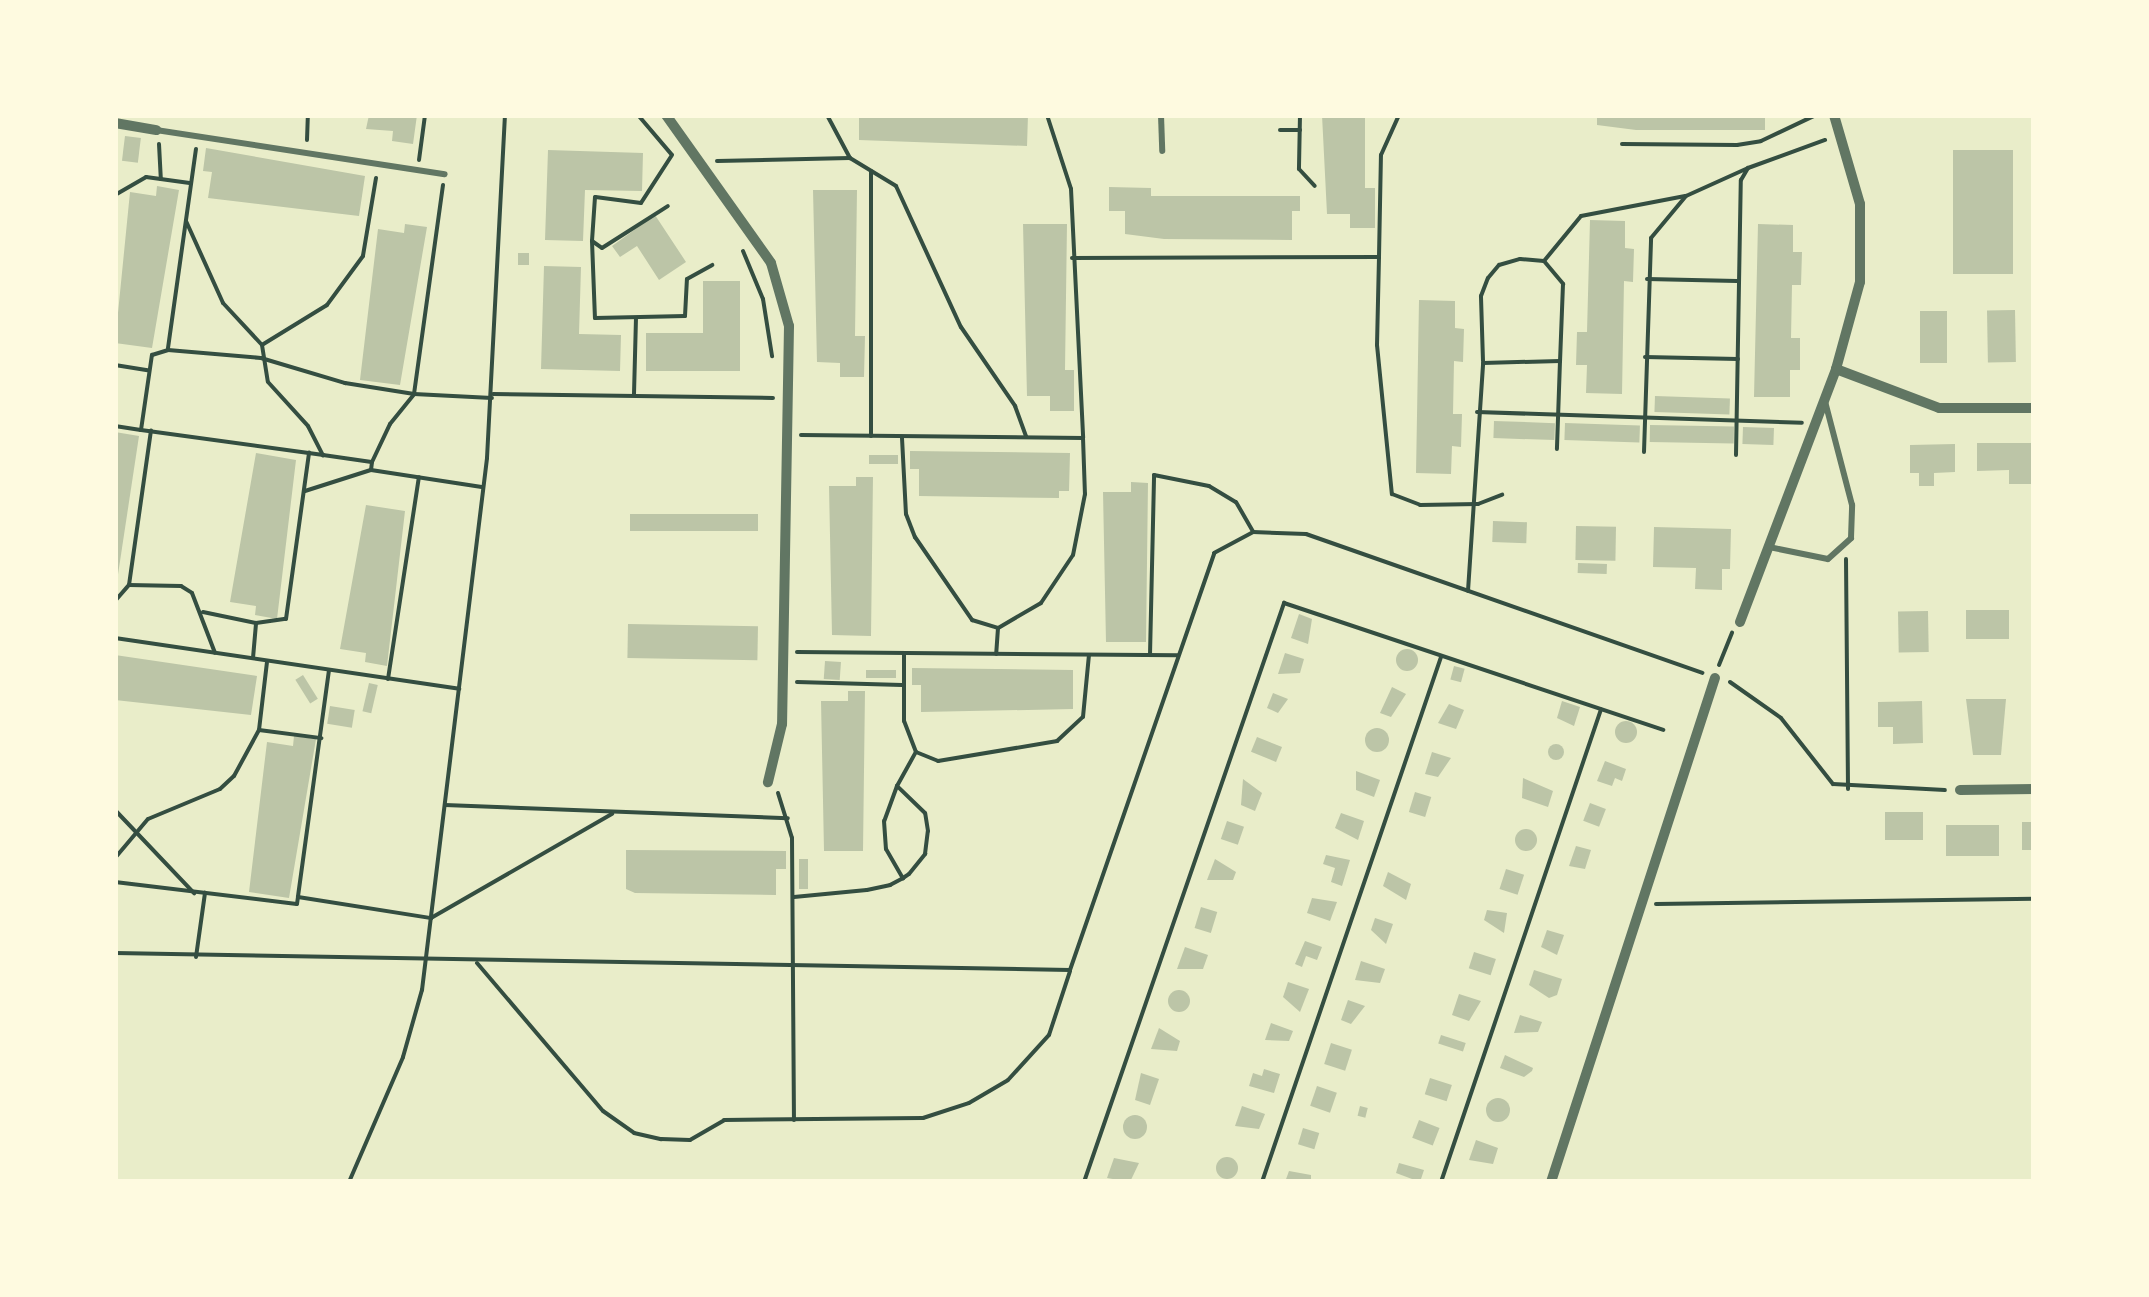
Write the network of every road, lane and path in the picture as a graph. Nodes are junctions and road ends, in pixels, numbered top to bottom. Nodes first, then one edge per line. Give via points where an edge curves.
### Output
1 (308, 115) edge
2 (425, 115) edge
3 (504, 115) edge
4 (638, 115) edge
5 (666, 115) edge
6 (826, 115) edge
7 (1047, 115) edge
8 (1162, 115) edge
9 (1300, 115) edge
10 (1399, 115) edge
11 (1816, 115) edge
12 (1834, 115) edge
13 (115, 123) edge
14 (156, 130) junction
15 (1280, 130) dead end
16 (1300, 130) junction
17 (1839, 135) junction
18 (198, 137) junction
19 (1622, 144) dead end
20 (1162, 151) dead end
21 (306, 154) junction
22 (672, 155) junction
23 (850, 158) junction
24 (702, 162) junction
25 (378, 164) junction
26 (682, 167) dead end
27 (1748, 168) junction
28 (418, 170) junction
29 (871, 172) junction
30 (445, 174) joint
31 (161, 179) junction
32 (191, 183) junction
33 (1315, 186) dead end
34 (115, 195) edge
35 (1686, 196) junction
36 (668, 206) dead end
37 (186, 221) junction
38 (592, 240) junction
39 (739, 244) dead end
40 (1378, 257) junction
41 (1072, 258) junction
42 (1544, 261) junction
43 (712, 264) dead end
44 (1647, 279) junction
45 (1740, 281) junction
46 (636, 319) junction
47 (262, 346) junction
48 (168, 350) junction
49 (1645, 357) junction
50 (261, 358) junction
51 (1738, 359) junction
52 (1560, 360) junction
53 (1483, 362) junction
54 (772, 363) dead end
55 (115, 365) edge
56 (1836, 369) junction
57 (148, 370) dead end
58 (773, 388) dead end
59 (414, 394) junction
60 (493, 396) junction
61 (634, 396) junction
62 (773, 398) junction
63 (790, 398) junction
64 (1824, 398) junction
65 (2034, 408) edge
66 (1477, 412) junction
67 (1558, 414) junction
68 (1644, 416) junction
69 (1737, 419) junction
70 (1814, 425) junction
71 (115, 426) edge
72 (141, 430) junction
73 (151, 431) junction
74 (787, 435) junction
75 (871, 436) junction
76 (902, 436) junction
77 (1026, 438) junction
78 (1083, 438) junction
79 (1557, 449) dead end
80 (308, 452) junction
81 (1644, 452) dead end
82 (323, 454) junction
83 (1736, 454) dead end
84 (372, 462) junction
85 (372, 470) junction
86 (419, 477) junction
87 (484, 487) junction
88 (304, 492) junction
89 (1502, 495) dead end
90 (1478, 504) junction
91 (1253, 532) junction
92 (1846, 546) junction
93 (1769, 547) junction
94 (129, 585) junction
95 (1468, 591) junction
96 (115, 601) edge
97 (203, 612) junction
98 (1740, 622) joint
99 (256, 623) junction
100 (998, 628) junction
101 (115, 638) edge
102 (214, 652) junction
103 (782, 652) junction
104 (904, 653) junction
105 (996, 654) junction
106 (1089, 654) junction
107 (1442, 654) junction
108 (1150, 655) junction
109 (1179, 655) junction
110 (252, 658) junction
111 (268, 660) junction
112 (329, 670) junction
113 (1715, 678) junction
114 (388, 679) junction
115 (782, 682) junction
116 (904, 685) junction
117 (459, 689) junction
118 (1601, 709) junction
119 (259, 730) junction
120 (1663, 730) dead end
121 (321, 738) junction
122 (916, 752) junction
123 (768, 782) joint
124 (896, 786) junction
125 (1848, 789) junction
126 (2034, 789) edge
127 (1960, 790) joint
128 (445, 805) junction
129 (115, 810) edge
130 (612, 814) junction
131 (788, 818) junction
132 (138, 834) junction
133 (115, 858) edge
134 (903, 878) junction
135 (115, 882) edge
136 (205, 892) junction
137 (194, 893) junction
138 (794, 896) junction
139 (298, 897) junction
140 (2034, 899) edge
141 (1641, 904) junction
142 (432, 918) junction
143 (115, 952) edge
144 (196, 957) junction
145 (426, 962) junction
146 (478, 962) junction
147 (797, 968) junction
148 (1070, 970) junction
149 (794, 1121) junction
150 (349, 1182) edge
151 (1084, 1182) edge
152 (1262, 1182) edge
153 (1440, 1182) edge
154 (1551, 1182) edge

1 - 21 path
2 - 28 path
3 - 60 path
4 - 22 path
5 - 24 street
6 - 23 path
7 - 41 path via 1071,189
8 - 20 lane
9 - 16 path
10 - 40 path via 1381,155
11 - 19 path via 1761,141
12 - 17 street
13 - 14 street
14 - 18 lane
14 - 31 path
15 - 16 path
16 - 33 path via 1299,169
17 - 27 path
17 - 56 street via 1864,238 1860,282
18 - 21 lane
18 - 32 path
21 - 25 lane
22 - 26 path
22 - 38 path via 641,203 594,198
23 - 24 path
23 - 29 path
24 - 63 street via 775,274 790,326
25 - 28 lane
25 - 47 path via 368,240 344,286 327,305
27 - 35 path
27 - 45 path via 1741,180
28 - 30 lane
29 - 75 path
29 - 77 path via 896,186 961,327 1008,393
30 - 59 path
31 - 32 path
31 - 34 path via 146,178
32 - 37 path
35 - 42 path via 1580,216
35 - 44 path via 1651,238
36 - 38 path via 602,248
37 - 47 path via 223,303
37 - 48 path
38 - 46 path via 595,318
39 - 54 path via 763,299
40 - 41 path
40 - 90 path via 1386,481 1404,502
41 - 78 path
42 - 52 path via 1563,284
42 - 53 path via 1500,264 1488,278 1480,313
43 - 46 path via 687,279 685,316
44 - 45 path
44 - 49 path
45 - 51 path
46 - 61 path
47 - 50 path
48 - 50 path
48 - 72 path via 152,355
49 - 51 path
49 - 68 path
50 - 59 path via 345,383
50 - 82 path via 268,382 308,426
51 - 69 path
52 - 53 path
52 - 67 path
53 - 66 path
55 - 57 path
56 - 64 street
56 - 65 street via 1939,408
58 - 62 path
59 - 60 path
59 - 84 path
60 - 61 path
60 - 87 path
61 - 62 path
62 - 63 path
63 - 74 street
64 - 70 street
64 - 92 lane via 1852,505
66 - 67 path
66 - 90 path
67 - 68 path
67 - 79 path
68 - 69 path
68 - 81 path
69 - 70 path
69 - 83 path
70 - 93 street
71 - 72 path
72 - 73 path
73 - 80 path
73 - 94 path
74 - 75 path
74 - 103 street
75 - 76 path
76 - 77 path
76 - 100 path via 906,514 915,537 972,620
77 - 78 path
78 - 100 path via 1085,494 1072,555 1041,602
80 - 82 path
80 - 88 path
82 - 84 path
84 - 85 path
85 - 86 path
85 - 88 path
86 - 87 path
86 - 114 path
87 - 117 path
88 - 99 path via 286,619
89 - 90 path
90 - 95 path
91 - 95 path via 1306,534
91 - 108 path via 1236,502 1209,486 1154,475
91 - 109 path via 1214,553
92 - 93 lane via 1819,559
92 - 125 path
93 - 98 street
94 - 96 path
94 - 97 path via 181,586
95 - 113 path
97 - 99 path
97 - 102 path
98 - 113 path
99 - 110 path
100 - 105 path
101 - 102 path
102 - 110 path
103 - 104 path
103 - 115 street
104 - 105 path
104 - 116 path
105 - 106 path
106 - 108 path
106 - 122 path via 1082,717 1057,741 938,762
107 - 118 path
107 - 151 path via 1284,603
107 - 152 path
108 - 109 path
109 - 148 path
110 - 111 path
111 - 112 path
111 - 119 path
112 - 114 path
112 - 121 path
113 - 125 path via 1766,703 1828,780
113 - 141 street
114 - 117 path
115 - 116 path
115 - 123 street via 782,724
116 - 122 path via 904,721
117 - 128 path
118 - 120 path
118 - 153 path
119 - 121 path
119 - 132 path via 248,758 220,789 148,819
121 - 139 path
122 - 124 path
123 - 131 path via 785,800
124 - 134 path via 884,820 886,849
124 - 134 path via 926,813 928,831 925,854
125 - 127 path
126 - 127 street
128 - 130 path
128 - 142 path
129 - 132 path
130 - 131 path
130 - 142 path
131 - 138 path
132 - 133 path
132 - 137 path
134 - 138 path via 867,890
135 - 137 path
136 - 137 path
136 - 139 path via 296,904
136 - 144 path
138 - 147 path
139 - 142 path
140 - 141 path
141 - 154 street
142 - 145 path
143 - 144 path
144 - 145 path
145 - 146 path
145 - 150 path via 403,1057
146 - 147 path
146 - 149 path via 603,1111 634,1133 690,1140 724,1120
147 - 148 path
147 - 149 path
148 - 149 path via 1050,1035 994,1091 923,1118

